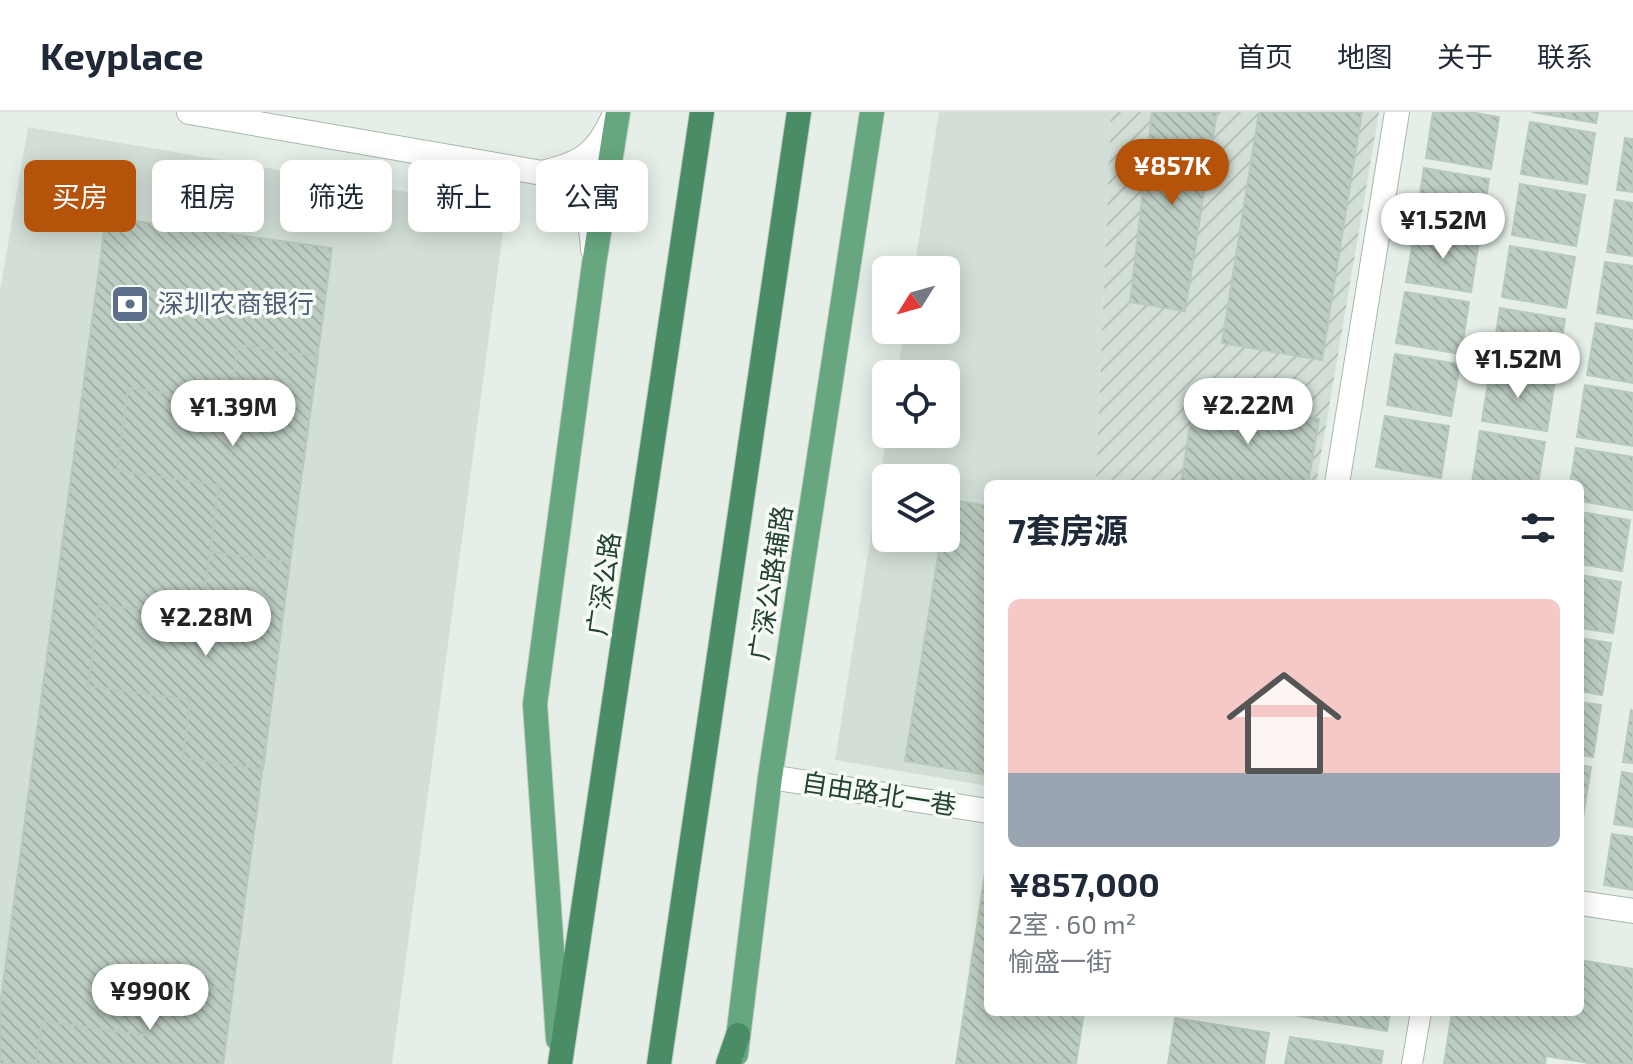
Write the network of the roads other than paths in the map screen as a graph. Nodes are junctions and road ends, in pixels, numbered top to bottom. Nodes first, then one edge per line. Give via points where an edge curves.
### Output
1 (189, 112) edge
2 (617, 112) edge
3 (702, 112) edge
4 (799, 112) edge
5 (872, 112) edge
6 (1397, 112) edge
7 (581, 160) edge
8 (536, 172) edge
9 (591, 232) edge
10 (594, 264) junction
11 (1338, 480) edge
12 (770, 777) junction
13 (984, 810) edge
14 (1584, 904) edge
15 (1633, 911) edge
16 (1420, 1016) edge
17 (738, 1035) junction
18 (560, 1064) edge
19 (659, 1064) edge
20 (728, 1064) edge
21 (734, 1064) edge
22 (1412, 1064) edge

1 - 8 street
2 - 7 street via 601,144
2 - 10 main road
3 - 18 highway, 广深公路
4 - 19 highway
5 - 12 main road, 广深公路辅路
6 - 11 street
9 - 10 street
10 - 18 main road via 535,704
12 - 13 street, 自由路北一巷
12 - 17 main road, 广深公路辅路
14 - 15 street
16 - 22 lane
17 - 20 highway
17 - 21 main road, 广深公路辅路

